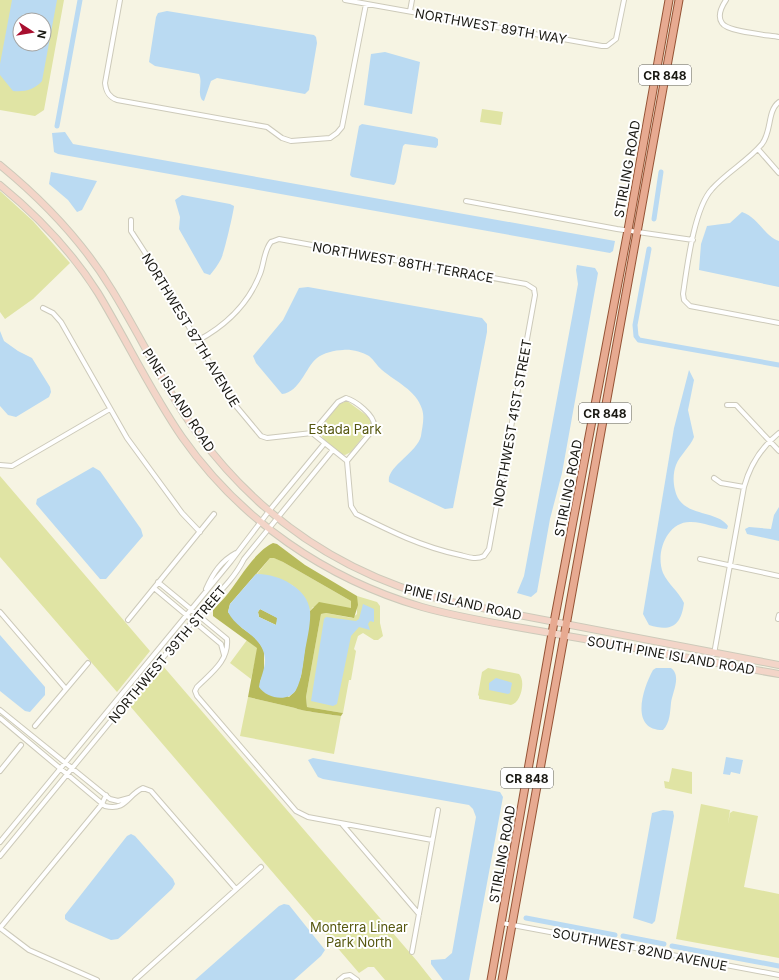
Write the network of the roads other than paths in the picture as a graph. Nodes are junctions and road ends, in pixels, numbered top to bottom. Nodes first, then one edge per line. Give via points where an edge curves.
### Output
1 (120, 0) edge
2 (345, 0) edge
3 (412, 0) edge
4 (624, 0) edge
5 (669, 0) edge
6 (679, 0) edge
7 (726, 0) edge
8 (366, 4) junction
9 (410, 11) junction
10 (779, 37) edge
11 (779, 102) edge
12 (758, 148) junction
13 (651, 150) junction
14 (642, 151) junction
15 (0, 165) edge
16 (779, 173) edge
17 (0, 184) edge
18 (466, 201) dead end
19 (131, 220) dead end
20 (628, 230) junction
21 (638, 231) junction
22 (693, 240) junction
23 (536, 287) joint
24 (43, 308) dead end
25 (779, 323) edge
26 (197, 341) junction
27 (727, 405) dead end
28 (110, 409) junction
29 (312, 433) junction
30 (779, 433) edge
31 (589, 439) junction
32 (600, 440) junction
33 (770, 440) junction
34 (324, 444) junction
35 (332, 451) junction
36 (779, 451) edge
37 (347, 461) junction
38 (0, 465) edge
39 (714, 478) dead end
40 (744, 487) junction
41 (269, 511) junction
42 (214, 514) dead end
43 (278, 518) junction
44 (260, 522) junction
45 (269, 529) junction
46 (200, 532) junction
47 (700, 559) dead end
48 (730, 567) junction
49 (779, 576) edge
50 (158, 582) junction
51 (154, 588) junction
52 (192, 609) junction
53 (0, 612) edge
54 (187, 615) junction
55 (198, 615) junction
56 (128, 620) dead end
57 (194, 620) junction
58 (554, 622) junction
59 (566, 625) junction
60 (552, 633) junction
61 (564, 635) junction
62 (714, 654) junction
63 (224, 658) junction
64 (88, 664) dead end
65 (779, 665) edge
66 (779, 674) edge
67 (66, 689) junction
68 (0, 710) edge
69 (0, 718) edge
70 (35, 726) dead end
71 (21, 745) dead end
72 (65, 762) junction
73 (61, 767) junction
74 (72, 767) junction
75 (0, 771) edge
76 (67, 774) junction
77 (526, 783) junction
78 (537, 785) junction
79 (106, 795) junction
80 (131, 797) junction
81 (102, 804) junction
82 (438, 810) dead end
83 (342, 824) junction
84 (432, 840) junction
85 (0, 842) edge
86 (0, 856) edge
87 (261, 867) dead end
88 (236, 889) junction
89 (419, 914) junction
90 (502, 923) junction
91 (511, 924) junction
92 (0, 928) edge
93 (412, 952) dead end
94 (779, 975) edge
95 (97, 980) edge
96 (135, 980) edge
97 (339, 980) edge
98 (357, 980) edge
99 (491, 980) edge
100 (502, 980) edge

1 - 8 street via 105,83 108,94 117,100 267,127 288,141 322,139 334,136 341,129
2 - 8 street, NORTHWEST 89TH WAY
3 - 9 street
4 - 9 street, NORTHWEST 89TH WAY via 618,35 612,43 602,46
5 - 14 main road, STIRLING ROAD / CR 848
6 - 13 main road, STIRLING ROAD / CR 848
7 - 10 street via 721,11 722,23 730,29
8 - 9 street, NORTHWEST 89TH WAY
11 - 12 street via 772,112 766,138
12 - 16 street
12 - 22 street via 707,194 697,214
13 - 14 main road
13 - 21 main road, STIRLING ROAD / CR 848
14 - 20 main road, STIRLING ROAD / CR 848
15 - 41 main road, PINE ISLAND ROAD via 33,193 78,241 112,289 196,432 226,468
17 - 44 main road, PINE ISLAND ROAD via 23,203 64,246 97,292 182,437 208,471
18 - 20 street
19 - 26 street, NORTHWEST 87TH AVENUE via 131,231
20 - 21 street
20 - 31 main road, STIRLING ROAD / CR 848
21 - 22 street
21 - 32 main road, STIRLING ROAD / CR 848
22 - 25 street via 684,300 694,307
23 - 26 street, NORTHWEST 88TH TERRACE via 270,240 260,275 245,301 224,324
23 - 37 street, NORTHWEST 41ST STREET via 485,558 474,558 416,543 356,514 351,506
24 - 28 street via 62,322
26 - 29 street, NORTHWEST 87TH AVENUE via 236,406 257,432 265,438
27 - 33 street via 736,405
28 - 38 street via 12,466
28 - 46 street via 155,478
29 - 34 street
29 - 37 street via 344,396 352,400 377,423
30 - 33 street
31 - 32 main road
31 - 58 main road, STIRLING ROAD / CR 848
32 - 59 main road, STIRLING ROAD / CR 848
33 - 36 street
33 - 40 street via 757,455
34 - 35 street
34 - 41 street, NORTHWEST 39TH STREET
35 - 37 street
35 - 43 street, NORTHWEST 39TH STREET
39 - 40 street
40 - 48 street
41 - 43 main road, PINE ISLAND ROAD
41 - 44 street, NORTHWEST 39TH STREET
42 - 46 street
43 - 45 street, NORTHWEST 39TH STREET
43 - 58 main road, PINE ISLAND ROAD via 339,560 398,587 451,602
44 - 45 main road, PINE ISLAND ROAD
44 - 52 street, NORTHWEST 39TH STREET
45 - 55 street, NORTHWEST 39TH STREET via 239,569
45 - 60 main road, PINE ISLAND ROAD via 320,564 395,598 437,610
46 - 50 street
47 - 48 street
48 - 49 street
48 - 62 street
50 - 51 street
50 - 52 street
51 - 54 street
51 - 56 street
52 - 54 street, NORTHWEST 39TH STREET
52 - 55 street
53 - 67 street
54 - 57 street
54 - 72 street, NORTHWEST 39TH STREET
55 - 57 street, NORTHWEST 39TH STREET
55 - 63 street via 227,639 228,648
57 - 63 street via 221,644
57 - 74 street, NORTHWEST 39TH STREET
58 - 59 main road, PINE ISLAND ROAD
58 - 60 main road, STIRLING ROAD / CR 848
59 - 61 main road, STIRLING ROAD / CR 848
59 - 62 main road, SOUTH PINE ISLAND ROAD
60 - 61 main road, PINE ISLAND ROAD
60 - 77 main road, STIRLING ROAD / CR 848
61 - 66 main road, SOUTH PINE ISLAND ROAD
61 - 78 main road, STIRLING ROAD / CR 848
62 - 65 main road, SOUTH PINE ISLAND ROAD
63 - 83 street via 197,687 197,696 296,811 308,817
64 - 67 street
67 - 70 street
68 - 72 street
69 - 73 street
71 - 75 street
72 - 73 street, NORTHWEST 39TH STREET
72 - 74 street
73 - 76 street
73 - 85 street, NORTHWEST 39TH STREET
74 - 76 street, NORTHWEST 39TH STREET
74 - 79 street
76 - 81 street
76 - 86 street, NORTHWEST 39TH STREET
77 - 78 main road
77 - 90 main road, STIRLING ROAD / CR 848
78 - 91 main road, STIRLING ROAD / CR 848
79 - 80 street via 118,801
79 - 81 street
80 - 81 street via 118,807
80 - 88 street via 143,788 152,791
81 - 92 street
82 - 84 street
83 - 84 street
83 - 89 street
84 - 89 street
87 - 88 street
88 - 96 street
89 - 93 street
90 - 91 street, SOUTHWEST 82ND AVENUE
90 - 99 main road, STIRLING ROAD / CR 848
91 - 94 street, SOUTHWEST 82ND AVENUE
91 - 100 main road, STIRLING ROAD / CR 848
92 - 95 street via 29,950
97 - 98 street via 350,975

